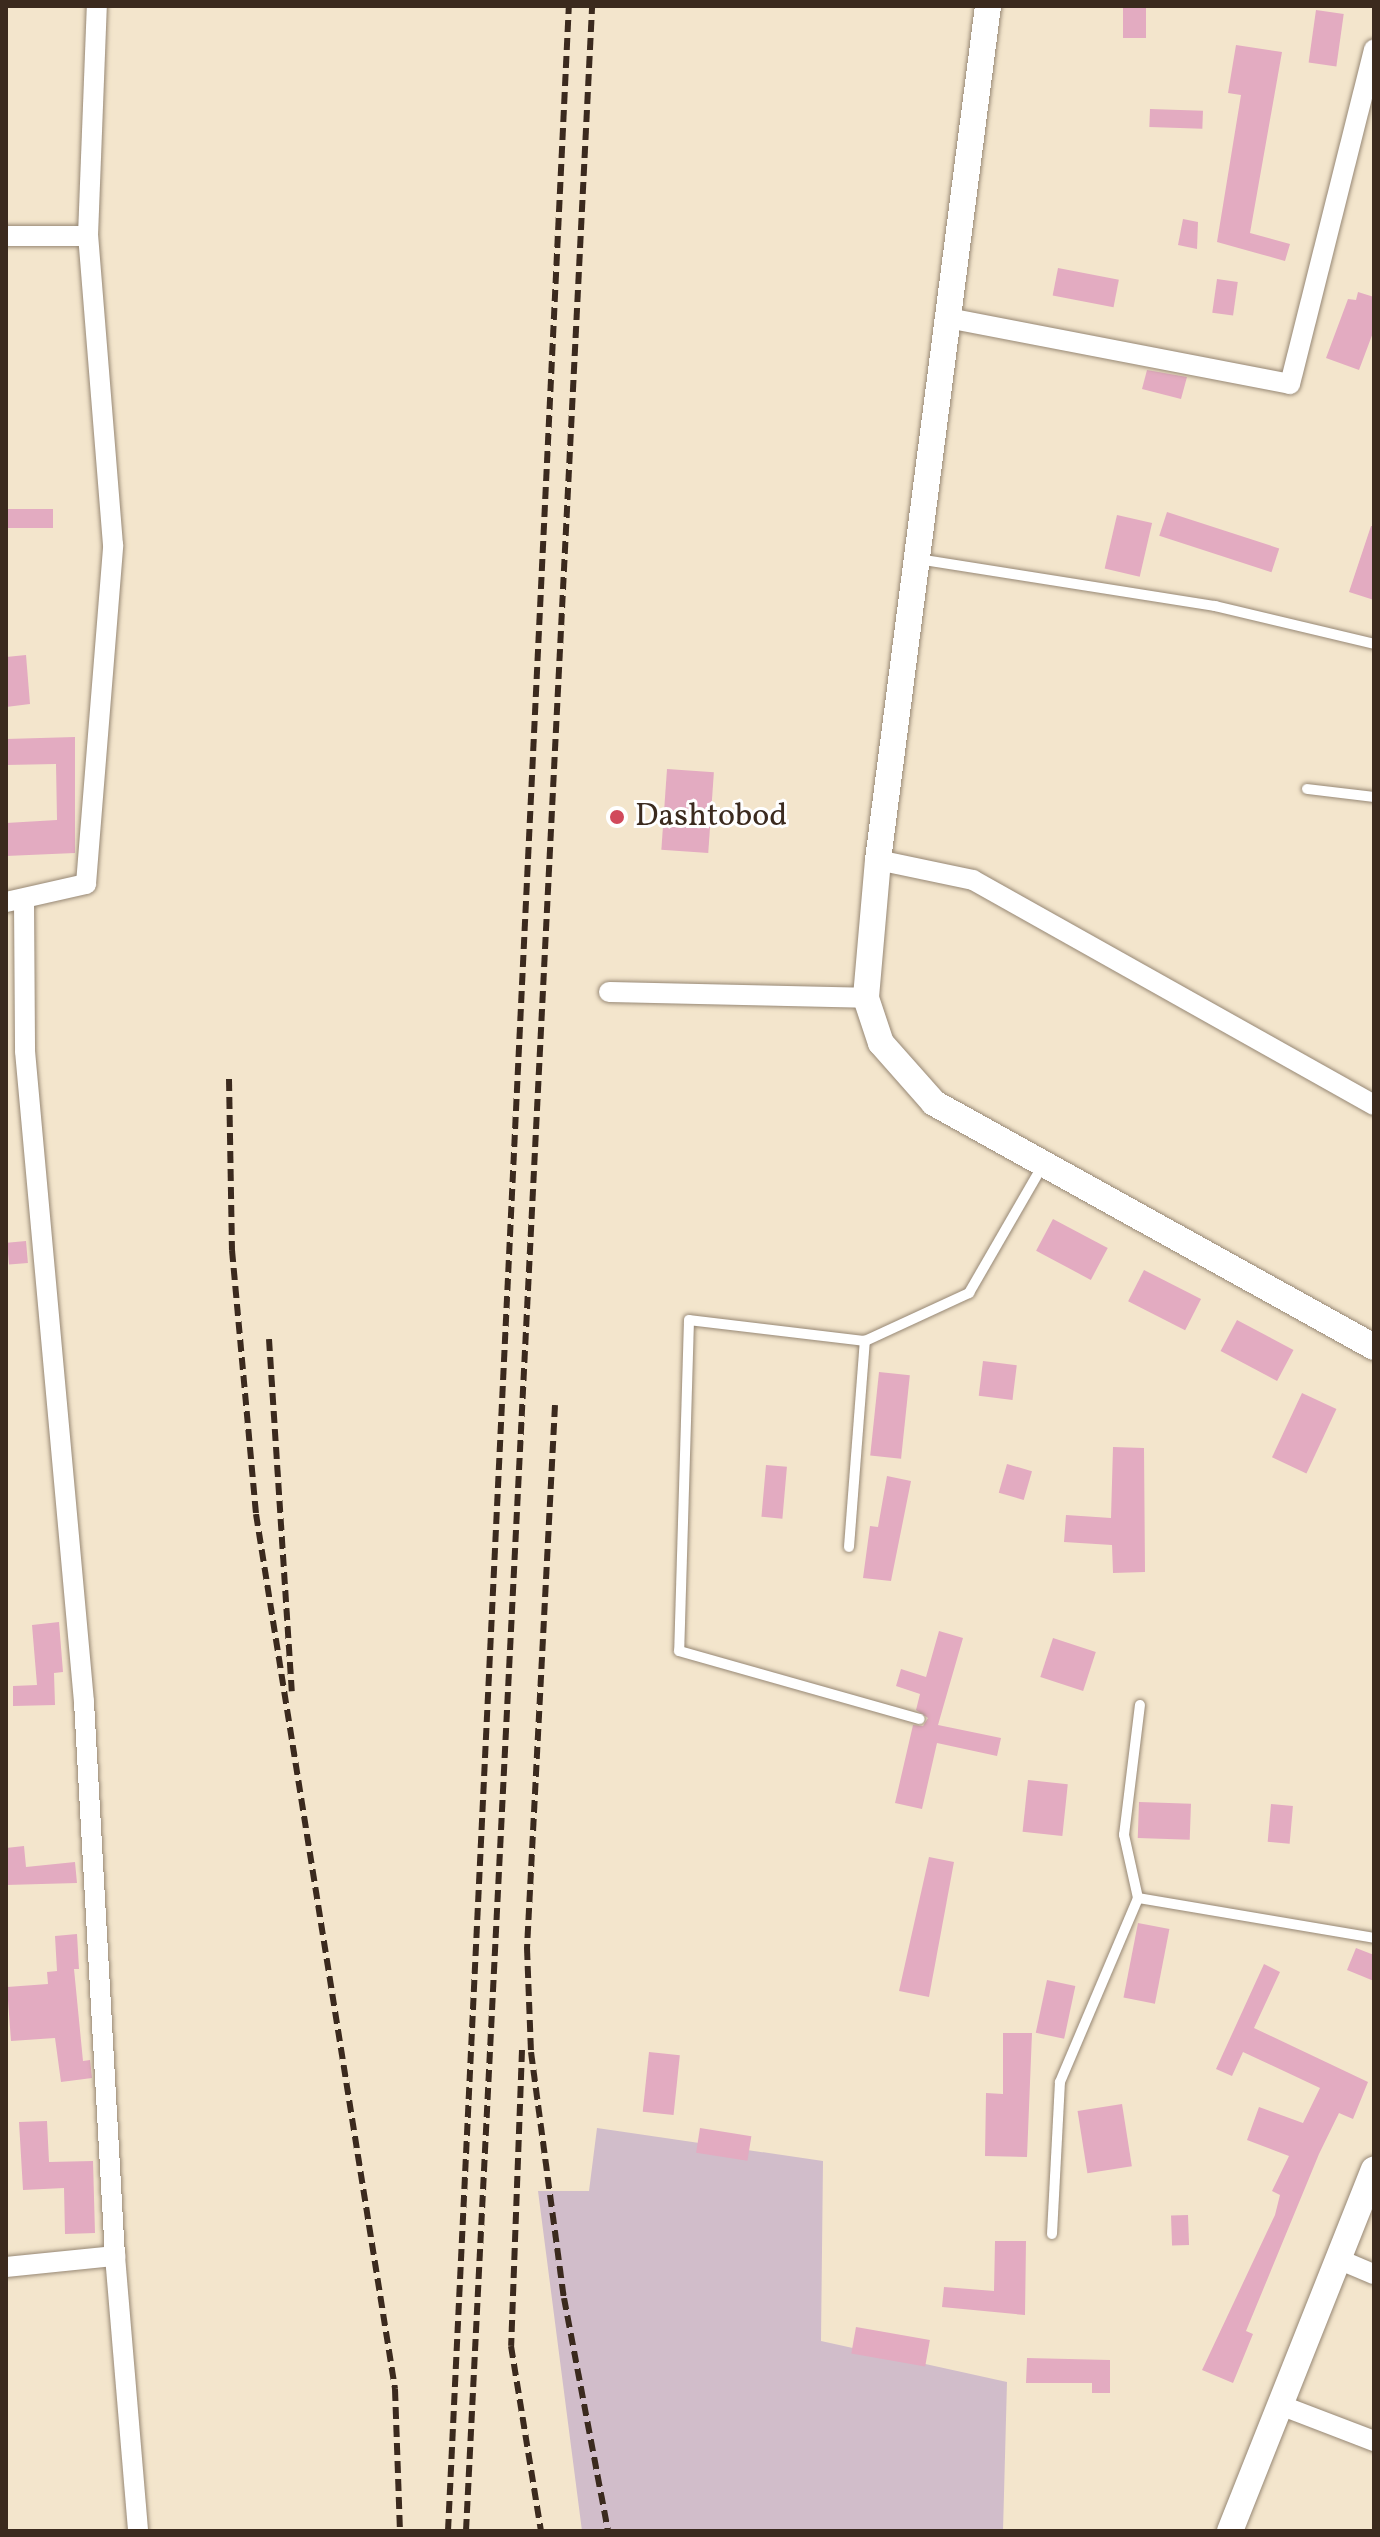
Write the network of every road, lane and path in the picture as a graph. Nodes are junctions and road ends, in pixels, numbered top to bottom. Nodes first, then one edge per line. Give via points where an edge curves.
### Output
1 (97, 6) edge
2 (988, 6) edge
3 (1374, 49) edge
4 (6, 236) edge
5 (88, 236) junction
6 (948, 318) junction
7 (916, 559) junction
8 (1374, 644) edge
9 (1307, 789) dead end
10 (1374, 797) edge
11 (878, 860) junction
12 (15, 902) edge
13 (609, 992) dead end
14 (866, 998) junction
15 (1374, 1105) edge
16 (1044, 1164) junction
17 (865, 1341) junction
18 (1374, 1347) edge
19 (849, 1547) dead end
20 (1140, 1705) dead end
21 (920, 1719) dead end
22 (1138, 1898) junction
23 (1374, 1938) edge
24 (1374, 2170) edge
25 (1052, 2234) dead end
26 (115, 2256) junction
27 (1338, 2259) junction
28 (6, 2267) edge
29 (1374, 2274) edge
30 (1280, 2405) junction
31 (1374, 2441) edge
32 (138, 2531) edge
33 (1230, 2531) edge

1 - 5 street
2 - 6 street
3 - 6 street via 1290,384
4 - 5 street
5 - 12 street via 113,545 86,884
6 - 7 street
7 - 8 lane via 1215,606
7 - 11 street
9 - 10 lane
11 - 14 street
11 - 15 street via 973,880
12 - 26 street via 84,1702
13 - 14 street
14 - 16 street via 881,1043 934,1103
16 - 17 lane via 969,1293
16 - 18 street
17 - 19 lane
17 - 21 lane via 689,1320 679,1651
20 - 22 lane via 1124,1835
22 - 23 lane
22 - 25 lane via 1060,2082
24 - 27 street
26 - 28 street
26 - 32 street
27 - 29 street
27 - 30 street
30 - 31 street
30 - 33 street

